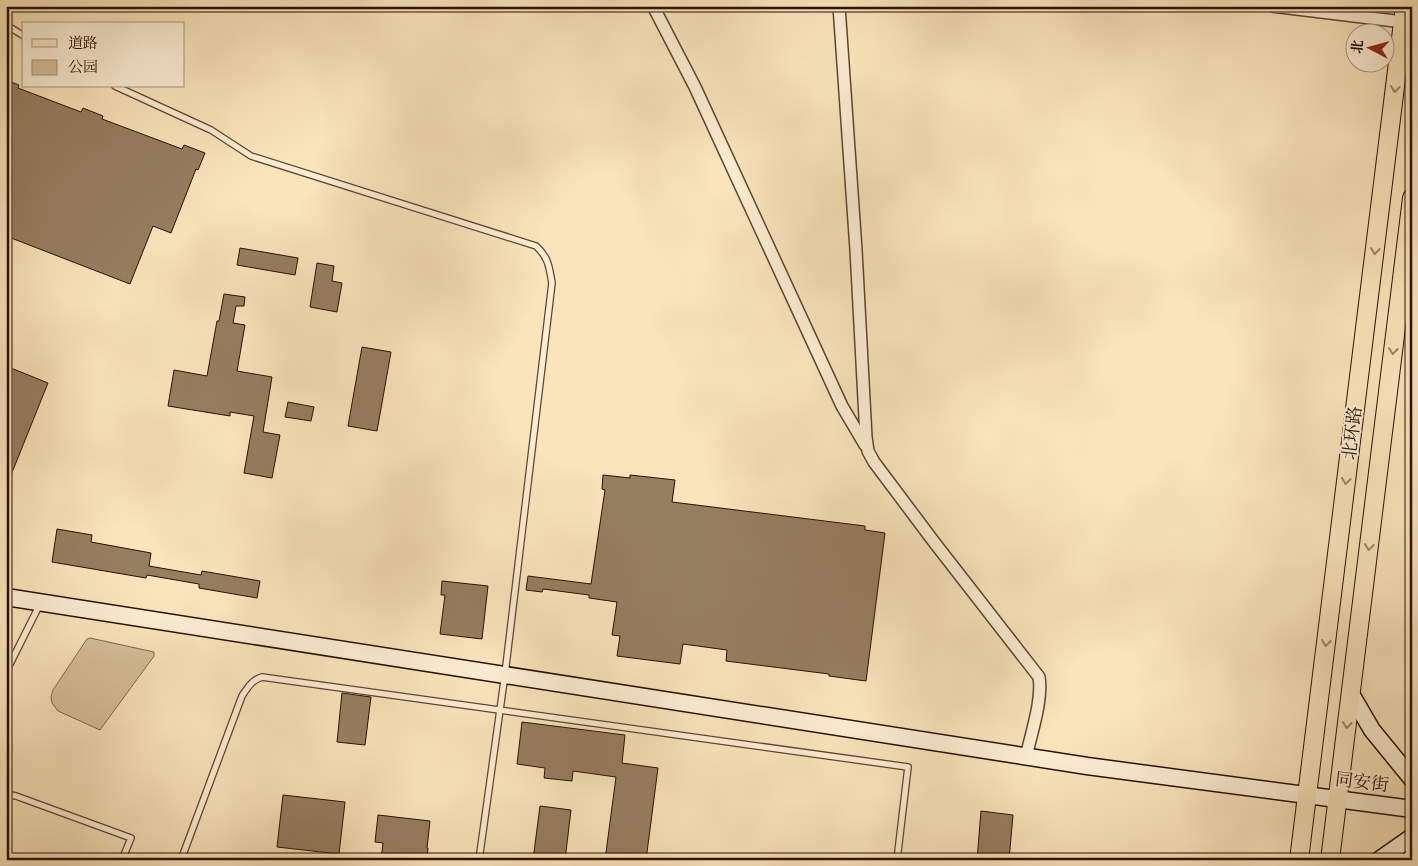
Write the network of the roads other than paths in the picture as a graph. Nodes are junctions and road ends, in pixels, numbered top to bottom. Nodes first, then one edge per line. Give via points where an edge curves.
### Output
1 (653, 6) edge
2 (839, 6) edge
3 (1272, 6) edge
4 (1404, 14) edge
5 (6, 25) edge
6 (22, 35) edge
7 (119, 88) edge
8 (1412, 198) edge
9 (1405, 316) edge
10 (868, 451) junction
11 (6, 597) edge
12 (41, 602) junction
13 (6, 672) edge
14 (506, 674) junction
15 (1351, 694) junction
16 (500, 710) junction
17 (1026, 756) junction
18 (1412, 779) edge
19 (6, 794) edge
20 (1307, 796) junction
21 (1338, 799) junction
22 (1412, 809) edge
23 (1412, 837) edge
24 (122, 860) edge
25 (181, 860) edge
26 (479, 860) edge
27 (897, 860) edge
28 (1299, 860) edge
29 (1330, 860) edge
30 (1379, 860) edge

1 - 10 street via 695,87 842,406
2 - 10 street
3 - 4 street
4 -> 20 main road, 北环路
5 - 6 lane
7 - 14 lane via 211,130 251,156 536,246 544,253 552,283
8 - 9 main road, 北环路
9 -> 15 main road, 北环路
10 - 17 street via 1038,677 1038,702
11 - 12 street, 同安街
12 - 13 lane
12 - 14 street, 同安街
14 - 16 lane
14 - 17 street, 同安街
15 - 18 street via 1372,730
15 -> 21 main road, 北环路
16 - 25 lane via 269,677 257,678 242,696
16 - 26 lane
16 - 27 lane via 908,767
17 - 20 street, 同安街
19 - 24 lane via 130,838
20 - 21 street, 同安街
20 - 28 main road, 北环路
21 - 22 street, 同安街
21 - 29 main road, 北环路
23 - 30 street

